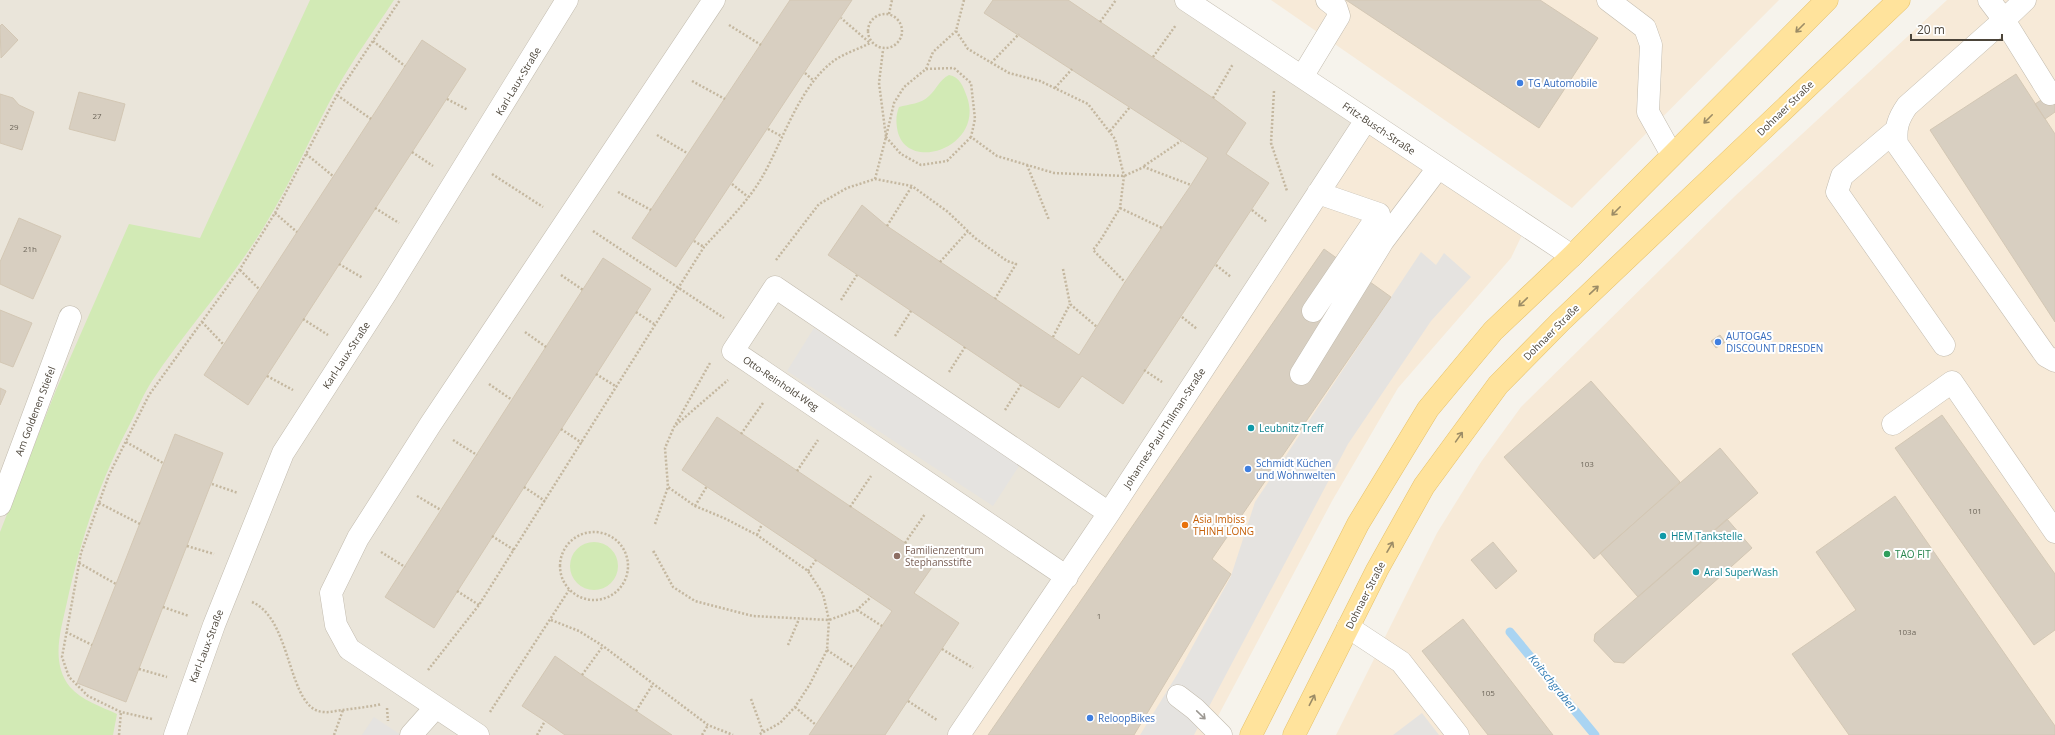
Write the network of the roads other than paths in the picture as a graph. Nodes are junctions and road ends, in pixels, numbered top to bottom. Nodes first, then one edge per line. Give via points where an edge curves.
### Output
1 (567, 0) edge
2 (1327, 0) edge
3 (1608, 0) edge
4 (1827, 0) edge
5 (1899, 0) edge
6 (1989, 0) edge
7 (2025, 0) edge
8 (710, 6) edge
9 (1183, 10) edge
10 (2004, 20) junction
11 (1302, 77) junction
12 (2050, 94) dead end
13 (1366, 120) junction
14 (1895, 131) junction
15 (1672, 156) junction
16 (1438, 168) junction
17 (1318, 192) junction
18 (1379, 214) junction
19 (1404, 214) junction
20 (1572, 256) junction
21 (1313, 311) dead end
22 (70, 318) dead end
23 (1944, 346) dead end
24 (2055, 362) edge
25 (1301, 374) dead end
26 (1893, 424) dead end
27 (0, 504) edge
28 (1109, 513) junction
29 (2055, 532) edge
30 (1067, 577) junction
31 (1348, 628) junction
32 (1178, 696) dead end
33 (436, 707) junction
34 (176, 730) edge
35 (477, 734) edge
36 (411, 735) edge
37 (959, 735) edge
38 (1221, 735) edge
39 (1251, 735) edge
40 (1294, 735) edge
41 (1458, 735) edge

1 - 34 street, Karl-Laux-Straße via 470,159 283,453 238,562
2 - 11 street via 1336,7 1338,16
3 - 15 street via 1645,28 1651,45 1648,112
4 -> 15 main road
31 -> 5 main road, Dohnaer Straße via 1424,486 1498,385 1561,321
6 - 10 street
7 - 10 street
8 - 33 street via 471,362 358,538 331,593 336,625 349,649
9 - 11 street, Fritz-Busch-Straße via 1276,59
10 - 12 street
10 - 14 street via 1907,106 1899,117
11 - 13 street, Fritz-Busch-Straße
13 - 16 street, Fritz-Busch-Straße
13 - 17 street, Johannes-Paul-Thilman-Straße
14 - 23 street via 1842,176 1837,192
14 - 24 street via 1897,144 2046,356
15 -> 20 main road
16 - 19 street
16 - 20 street, Fritz-Busch-Straße
17 - 18 street
17 - 28 street, Johannes-Paul-Thilman-Straße
18 - 19 street
18 - 21 street
19 - 25 street
20 -> 39 main road via 1493,331 1428,409 1358,524
22 - 27 street, Am Goldenen Stiefel
26 - 29 street via 1952,382
28 - 30 street, Johannes-Paul-Thilman-Straße
28 - 30 street, Otto-Reinhold-Weg via 775,287 746,332 741,356
30 - 37 street, Johannes-Paul-Thilman-Straße
40 -> 31 main road, Dohnaer Straße
31 - 41 street via 1401,662
32 -> 38 street
33 - 35 street
33 - 36 street

